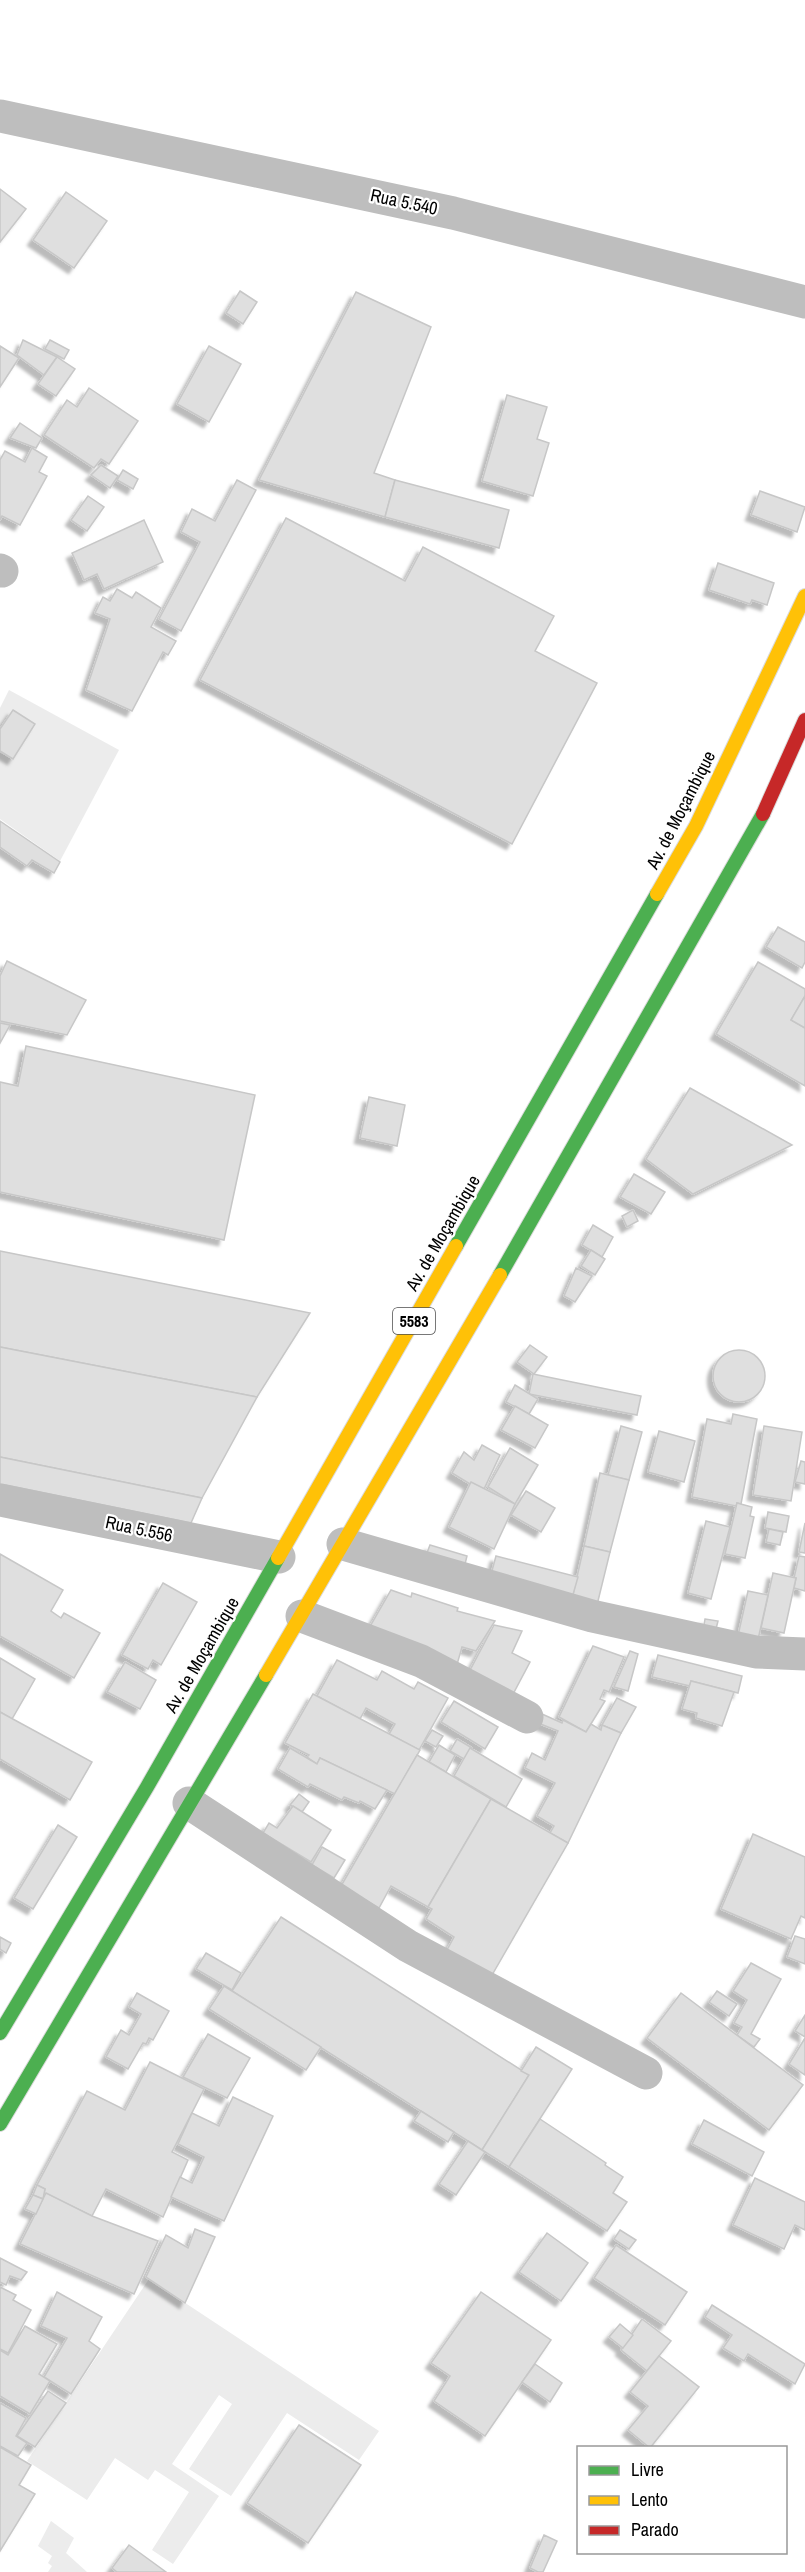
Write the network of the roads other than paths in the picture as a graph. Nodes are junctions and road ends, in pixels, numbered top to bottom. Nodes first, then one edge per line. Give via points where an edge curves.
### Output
1 (0, 116) edge
2 (805, 302) edge
3 (805, 596) edge
4 (805, 720) edge
5 (0, 1500) edge
6 (343, 1544) junction
7 (279, 1557) junction
8 (302, 1616) junction
9 (805, 1654) edge
10 (527, 1717) dead end
11 (189, 1803) junction
12 (0, 2033) edge
13 (646, 2073) dead end
14 (0, 2124) edge

1 - 2 street, Rua 5.540 via 453,213
3 - 7 highway, Av. de Moçambique / 5583 via 696,826
4 - 6 highway, 5583 via 766,808
5 - 7 street, Rua 5.556
6 - 8 highway, 5583
6 - 9 street via 592,1616 756,1652
7 - 12 highway, Av. de Moçambique / 5583
8 - 10 street via 421,1661
8 - 11 highway, 5583
11 - 13 street via 408,1946
11 - 14 highway, 5583

